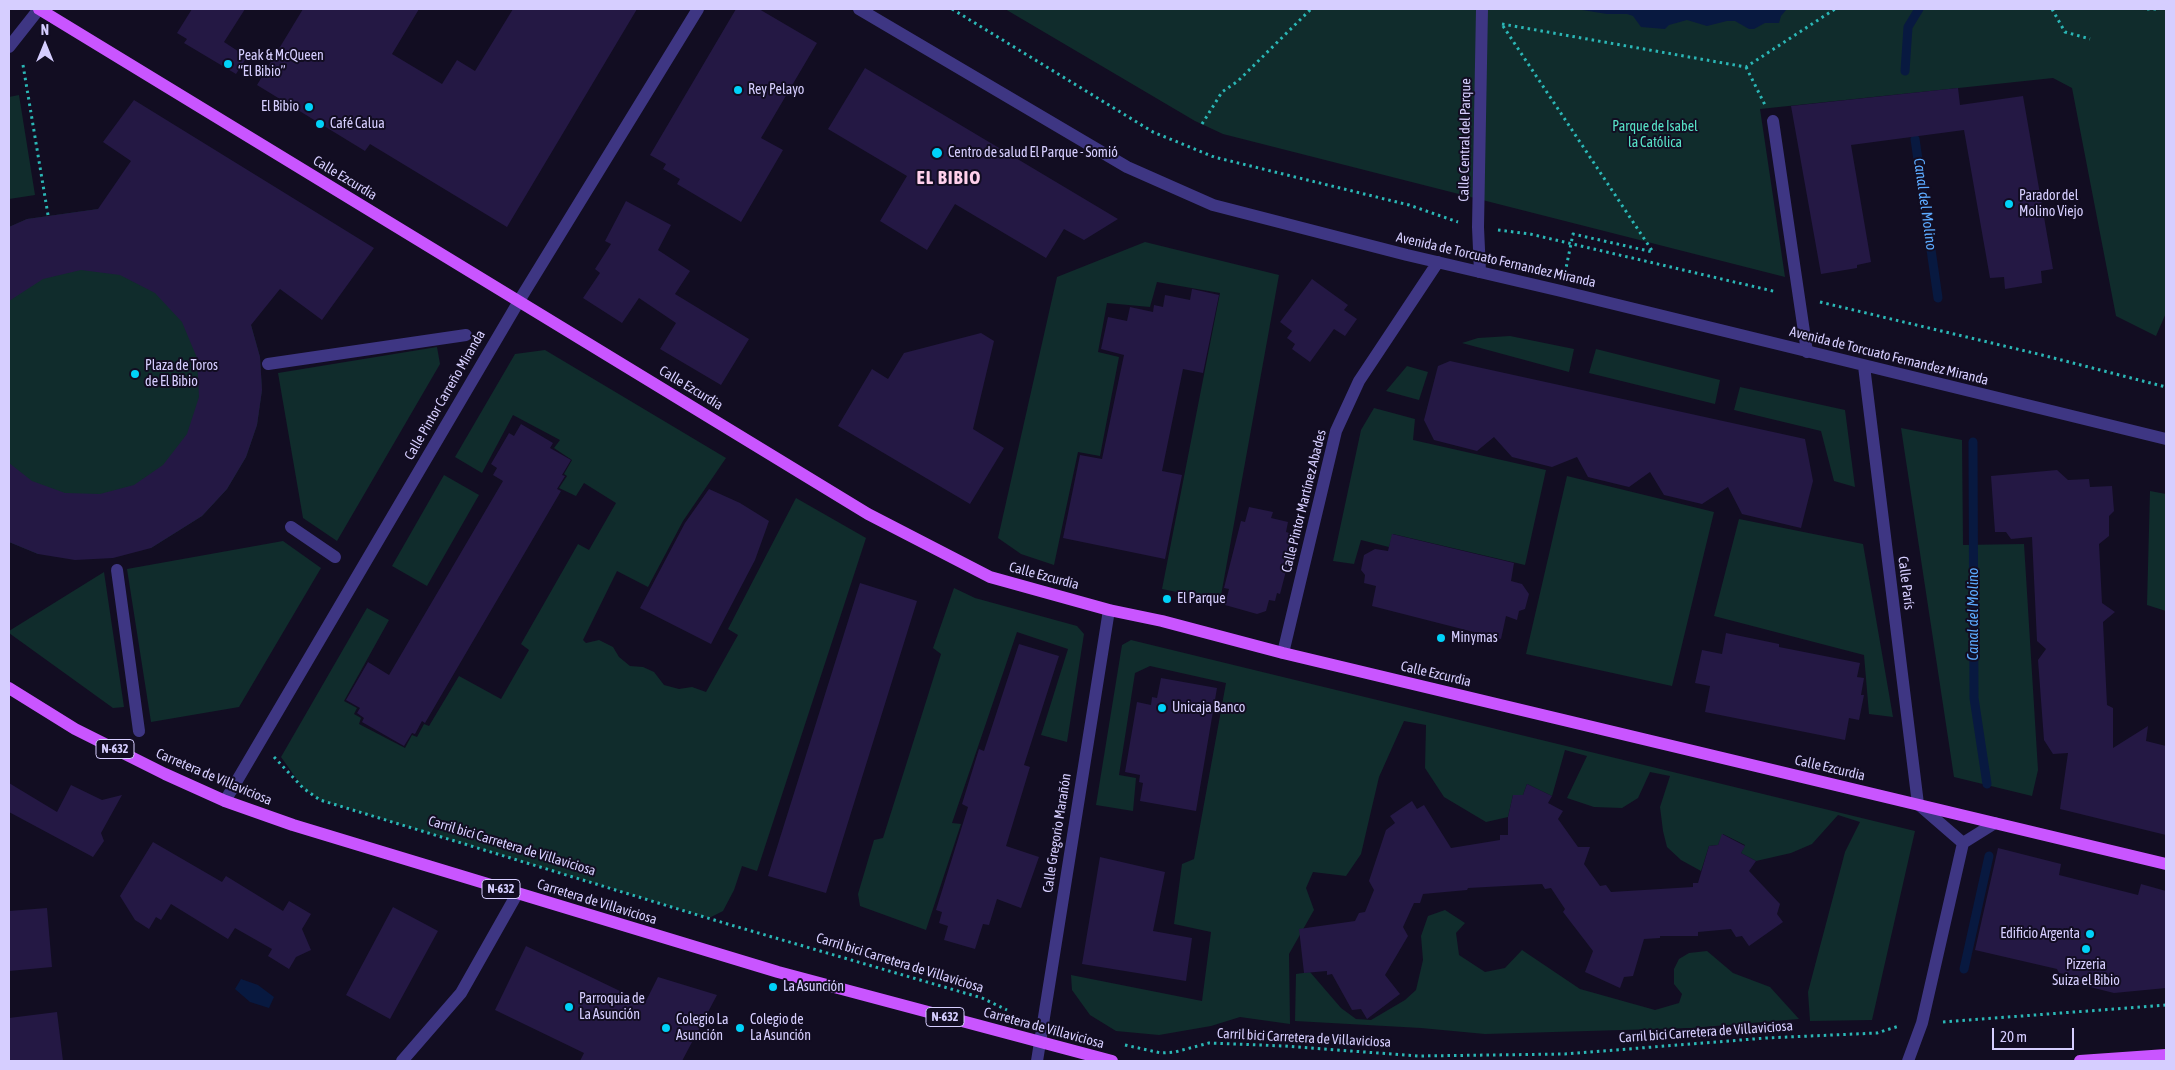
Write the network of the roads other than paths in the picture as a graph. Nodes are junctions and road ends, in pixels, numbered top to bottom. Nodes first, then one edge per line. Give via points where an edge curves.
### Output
1 (39, 9) edge
2 (698, 9) edge
3 (859, 9) edge
4 (1482, 9) edge
5 (9, 47) edge
6 (1772, 121) road end
7 (1438, 262) junction
8 (1480, 272) junction
9 (519, 301) junction
10 (466, 335) dead end
11 (1807, 352) junction
12 (268, 364) dead end
13 (1864, 366) junction
14 (2166, 439) edge
15 (291, 527) dead end
16 (335, 557) dead end
17 (117, 570) dead end
18 (1108, 610) junction
19 (1282, 653) junction
20 (9, 688) edge
21 (140, 731) dead end
22 (225, 801) junction
23 (1918, 804) junction
24 (1995, 823) junction
25 (1963, 843) junction
26 (2166, 864) edge
27 (517, 894) junction
28 (1039, 1042) junction
29 (2166, 1055) edge
30 (402, 1061) edge
31 (1037, 1061) edge
32 (1112, 1061) edge
33 (1908, 1061) edge
34 (2080, 1061) edge

1 - 5 street
1 - 9 main road, Calle Ezcurdia
2 - 9 street, Calle Pintor Carreño Miranda
3 - 7 street, Avenida de Torcuato Fernandez Miranda via 1127,168 1213,205
4 - 8 street, Calle Central del Parque
6 - 11 street
7 - 8 street, Avenida de Torcuato Fernandez Miranda
7 - 19 street, Calle Pintor Martínez Abades via 1359,381 1336,432
8 - 11 street, Avenida de Torcuato Fernandez Miranda
9 - 18 main road, Calle Ezcurdia via 885,523 990,577
9 - 22 street, Calle Pintor Carreño Miranda
10 - 12 street
11 - 13 street, Avenida de Torcuato Fernandez Miranda
13 - 14 street, Avenida de Torcuato Fernandez Miranda
13 - 23 street, Calle París
15 - 16 street
17 - 21 street
18 - 19 main road, Calle Ezcurdia
18 - 28 street, Calle Gregorio Marañón
19 - 23 main road, Calle Ezcurdia
20 - 22 main road, Carretera de Villaviciosa / N-632 via 75,728
22 - 27 main road, Carretera de Villaviciosa / N-632
23 - 24 main road, Calle Ezcurdia
23 - 25 street
24 - 25 street
24 - 26 main road, Calle Ezcurdia
25 - 33 street via 1922,1023
27 - 28 main road, Carretera de Villaviciosa / N-632 via 778,972
27 - 30 street via 461,993
28 - 31 street, Calle Gregorio Marañón
28 - 32 main road, Carretera de Villaviciosa / N-632
29 - 34 main road

